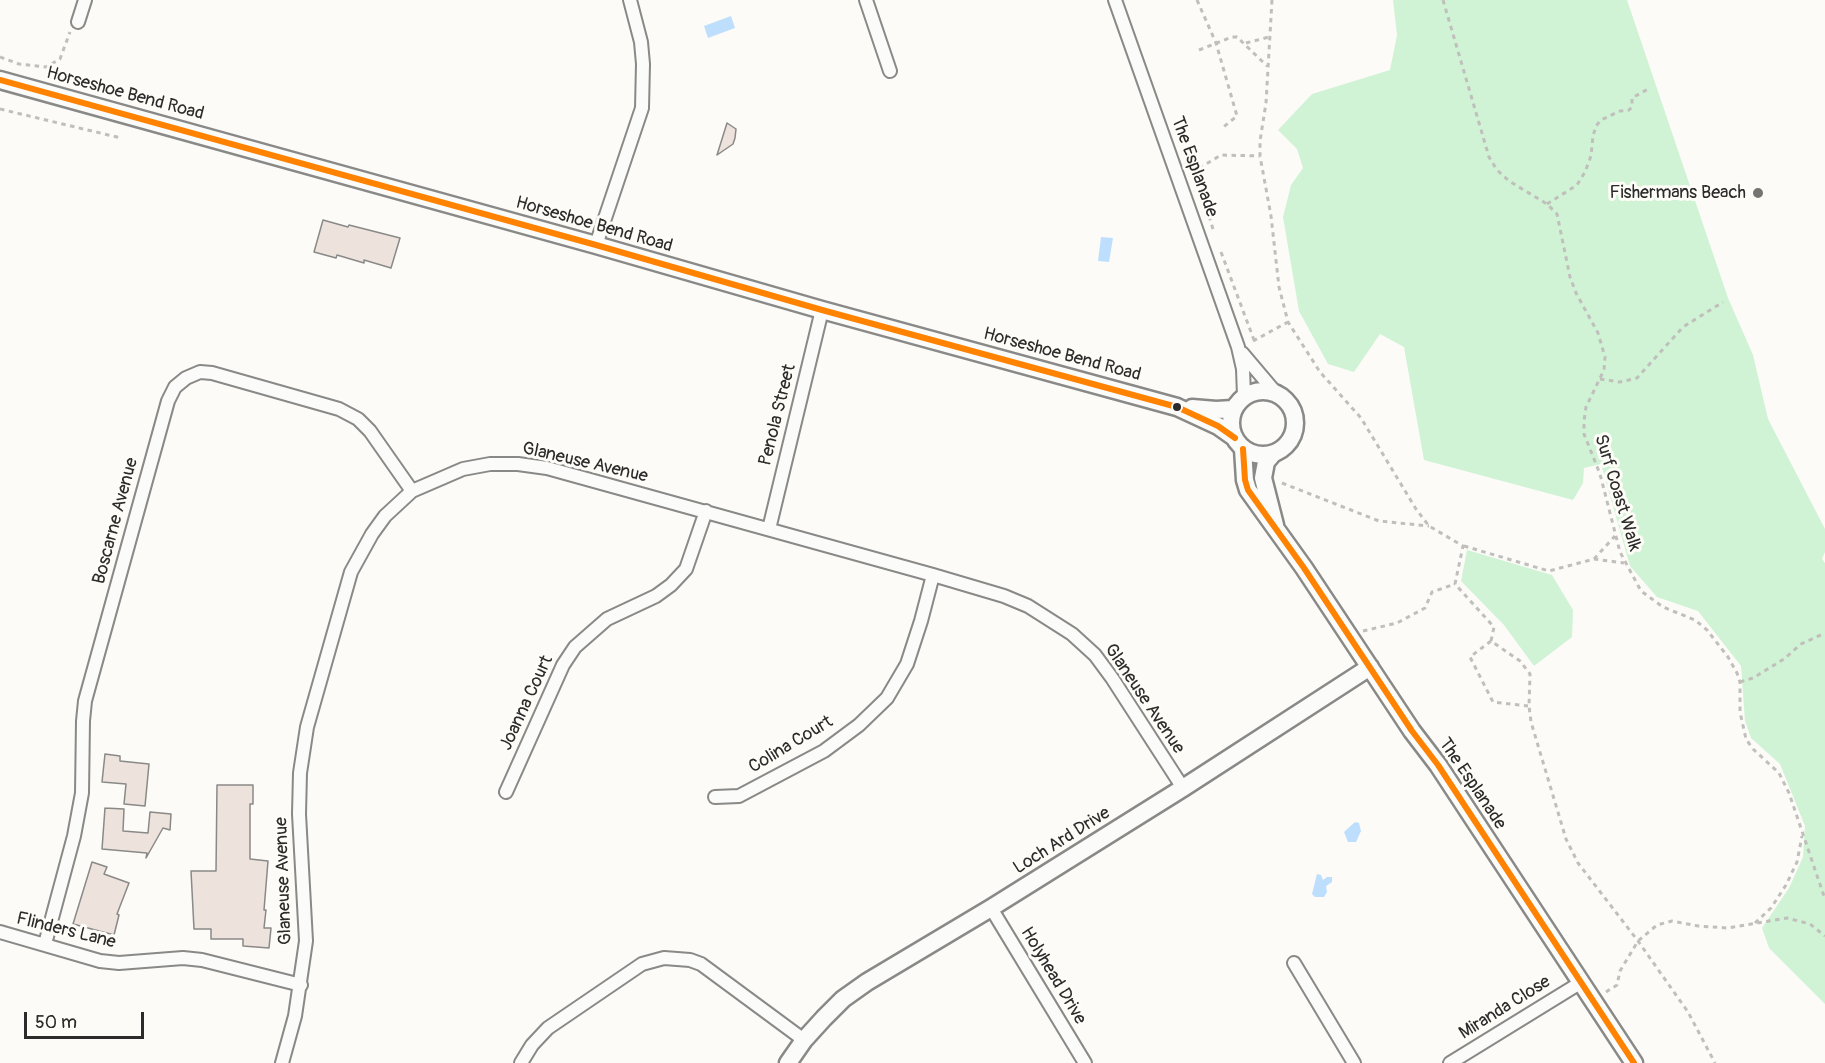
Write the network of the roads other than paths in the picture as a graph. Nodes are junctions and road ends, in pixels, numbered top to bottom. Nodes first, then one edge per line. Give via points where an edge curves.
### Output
1 (85, 0) edge
2 (630, 0) edge
3 (866, 0) edge
4 (1115, 0) edge
5 (78, 22) road end
6 (890, 70) dead end
7 (0, 80) edge
8 (596, 245) junction
9 (822, 310) junction
10 (1238, 346) junction
11 (1275, 392) junction
12 (1239, 403) junction
13 (1177, 407) junction
14 (1239, 443) junction
15 (1272, 455) junction
16 (412, 491) junction
17 (706, 511) junction
18 (769, 529) junction
19 (1276, 529) junction
20 (933, 575) junction
21 (1370, 667) junction
22 (1183, 788) junction
23 (506, 792) dead end
24 (715, 797) dead end
25 (991, 908) junction
26 (0, 932) edge
27 (45, 944) junction
28 (1294, 963) dead end
29 (1580, 983) junction
30 (301, 985) junction
31 (804, 1040) junction
32 (282, 1063) edge
33 (521, 1063) edge
34 (789, 1063) edge
35 (1085, 1063) edge
36 (1354, 1063) edge
37 (1450, 1063) edge
38 (1634, 1063) edge

1 - 5 street
2 - 8 street via 641,42 642,108
3 - 6 street
4 - 10 street, The Esplanade
7 - 8 street, Horseshoe Bend Road
8 - 9 street, Horseshoe Bend Road
9 - 13 street, Horseshoe Bend Road
9 - 18 street, Penola Street
10 - 11 street, The Esplanade
10 - 12 street, The Esplanade via 1243,369
11 - 12 street via 1261,391
11 - 15 street via 1288,402 1295,422 1288,443
12 - 13 street, Horseshoe Bend Road via 1216,410
12 - 14 street via 1232,428
13 - 14 street, Horseshoe Bend Road via 1210,421
14 - 15 street via 1263,456
14 - 19 street, The Esplanade via 1248,490
15 - 19 street, The Esplanade via 1266,462 1263,478
16 - 17 street, Glaneuse Avenue via 463,469 518,464 547,468
16 - 27 street, Boscarne Avenue via 370,431 339,409 212,373 200,372 176,387 168,401 85,701 82,793
16 - 30 street, Glaneuse Avenue via 385,516 351,572 307,728 299,814 306,941
17 - 18 street, Glaneuse Avenue
17 - 23 street, Joanna Court via 686,569 656,596 607,619 575,647 563,665
18 - 20 street, Glaneuse Avenue
19 - 21 street, The Esplanade
20 - 22 street, Glaneuse Avenue via 1012,599 1072,634 1112,678
20 - 24 street, Colina Court via 907,664 886,698 824,751 740,796
21 - 22 street, Loch Ard Drive
21 - 29 street, The Esplanade
22 - 25 street, Loch Ard Drive
25 - 31 street, Loch Ard Drive via 843,999
25 - 35 street, Holyhead Drive
26 - 27 street, Flinders Lane
27 - 30 street, Flinders Lane via 110,962 202,960
28 - 36 street
29 - 37 street, Miranda Close
29 - 38 street, The Esplanade
30 - 32 street, Glaneuse Avenue
31 - 33 street via 700,964 664,958 642,964 548,1029
31 - 34 street, Loch Ard Drive

